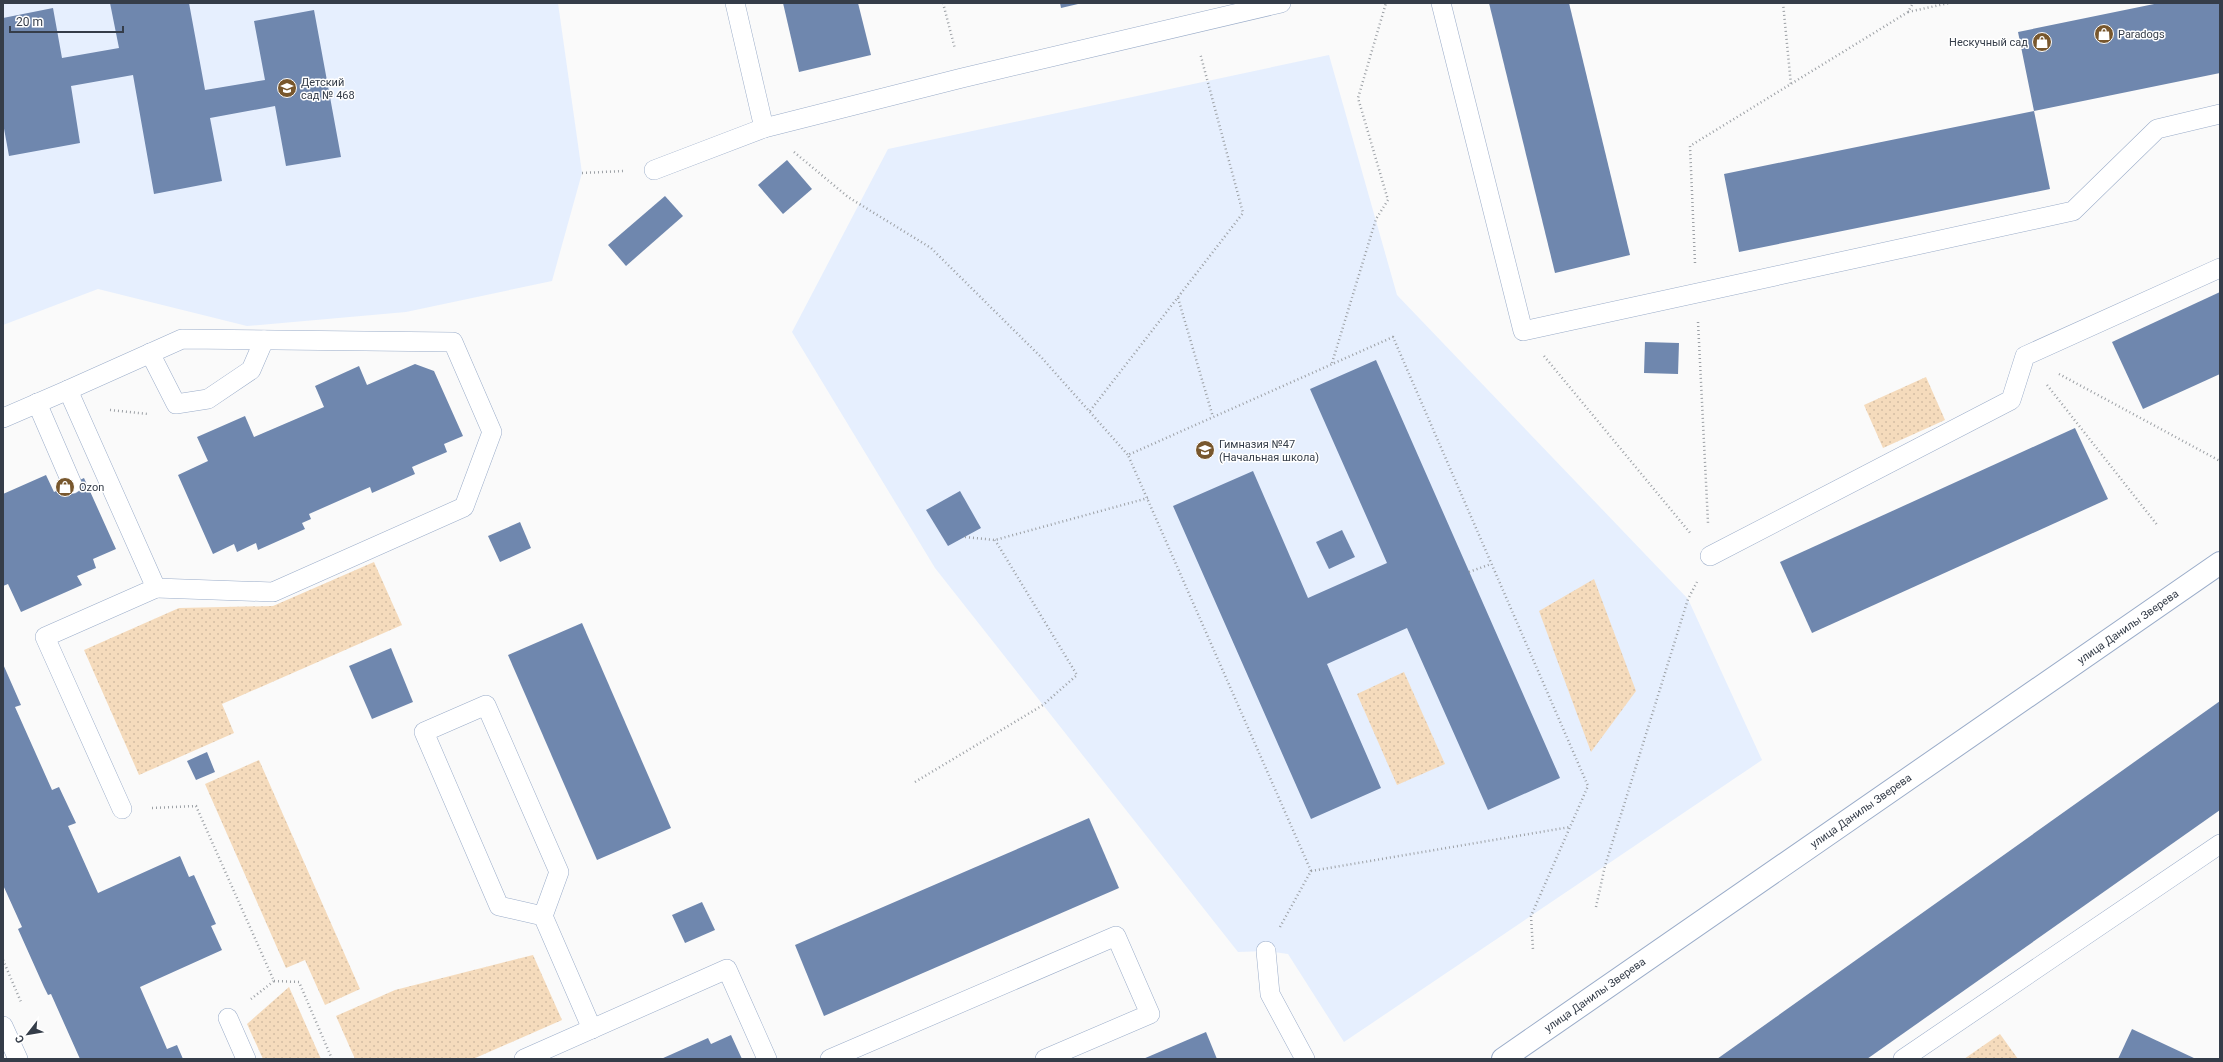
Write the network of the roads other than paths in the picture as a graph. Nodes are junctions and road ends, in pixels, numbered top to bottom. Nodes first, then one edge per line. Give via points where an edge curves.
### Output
1 (735, 3) edge
2 (1281, 3) edge
3 (1441, 3) edge
4 (2220, 114) edge
5 (764, 128) junction
6 (654, 170) road end
7 (2220, 268) edge
8 (264, 340) junction
9 (150, 353) junction
10 (71, 398) junction
11 (37, 403) junction
12 (3, 418) edge
13 (72, 484) dead end
14 (1710, 556) road end
15 (2220, 563) edge
16 (156, 588) junction
17 (122, 809) road end
18 (2220, 844) edge
19 (543, 916) junction
20 (1266, 951) road end
21 (228, 1018) road end
22 (3, 1026) edge
23 (592, 1029) junction
24 (1515, 1055) edge
25 (18, 1059) edge
26 (246, 1059) edge
27 (524, 1059) edge
28 (767, 1059) edge
29 (830, 1059) edge
30 (1045, 1059) edge
31 (1304, 1059) edge
32 (1903, 1059) edge

1 - 5 lane
2 - 5 lane via 962,78
3 - 4 lane via 1523,331 2073,211 2157,129
5 - 6 lane
7 - 14 lane via 2025,356 2011,400
8 - 9 lane via 182,339
8 - 9 lane via 251,370 208,399 176,404
8 - 16 lane via 453,342 492,432 464,507 273,592
9 - 10 lane
10 - 11 lane
10 - 16 lane
11 - 12 lane
11 - 13 lane
15 - 24 main road, улица Данилы Зверева
16 - 17 lane via 45,637
18 - 32 lane
19 - 19 lane via 559,872 486,705 424,732 499,906
19 - 23 lane
20 - 31 lane via 1270,994
21 - 26 lane
22 - 25 lane
23 - 27 lane
23 - 28 lane via 727,969
29 - 30 lane via 1116,936 1150,1014

